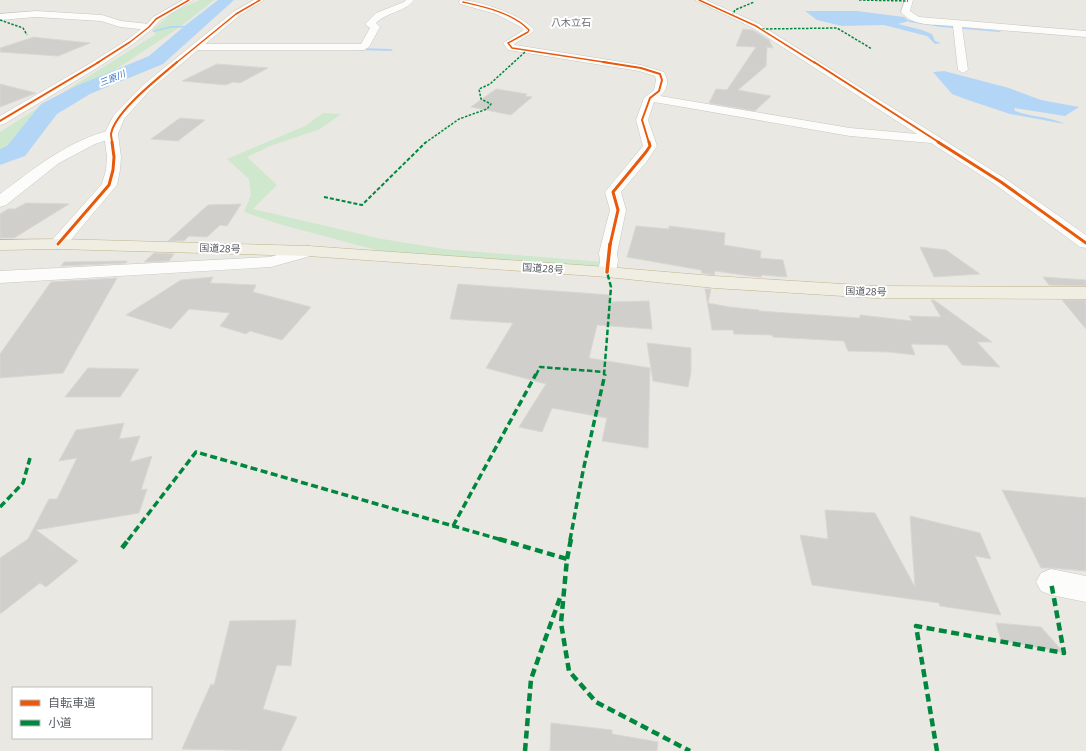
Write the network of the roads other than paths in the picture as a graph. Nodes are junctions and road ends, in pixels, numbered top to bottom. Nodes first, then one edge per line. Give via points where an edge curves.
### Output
1 (189, 0) edge
2 (260, 0) edge
3 (410, 0) edge
4 (699, 0) edge
5 (909, 0) edge
6 (463, 2) dead end
7 (0, 13) edge
8 (14, 16) junction
9 (0, 17) edge
10 (957, 23) junction
11 (149, 27) junction
12 (1086, 34) edge
13 (196, 47) junction
14 (963, 70) dead end
15 (650, 98) junction
16 (0, 121) edge
17 (111, 134) junction
18 (934, 140) junction
19 (0, 202) edge
20 (1086, 243) edge
21 (58, 244) junction
22 (0, 246) edge
23 (308, 251) junction
24 (607, 272) junction
25 (0, 277) edge
26 (1086, 293) edge
27 (1051, 582) dead end
28 (1086, 589) edge

1 - 11 street via 156,19
2 - 13 street via 236,14
3 - 13 street via 407,4 379,15 370,24 375,28 364,46
4 - 18 street via 756,26
5 - 10 street via 905,12 912,18
6 - 15 street via 525,24 528,32 508,43 512,48 641,68 660,74 662,80 659,91
7 - 8 street
8 - 9 street
8 - 11 street via 36,14 102,18 120,24
10 - 12 street
10 - 14 street
11 - 16 street via 93,66
13 - 17 street via 147,87 118,118
15 - 18 street via 843,131
15 - 24 street via 642,120 650,146 647,153 613,192 618,210 608,253
17 - 19 street via 54,160
17 - 21 street via 114,157 109,185
18 - 20 street via 1001,182
21 - 22 highway, 国道28号
21 - 23 highway, 国道28号
23 - 24 highway, 国道28号
23 - 25 street via 271,262
24 - 26 highway, 国道28号 via 714,282 875,292
27 - 28 street

